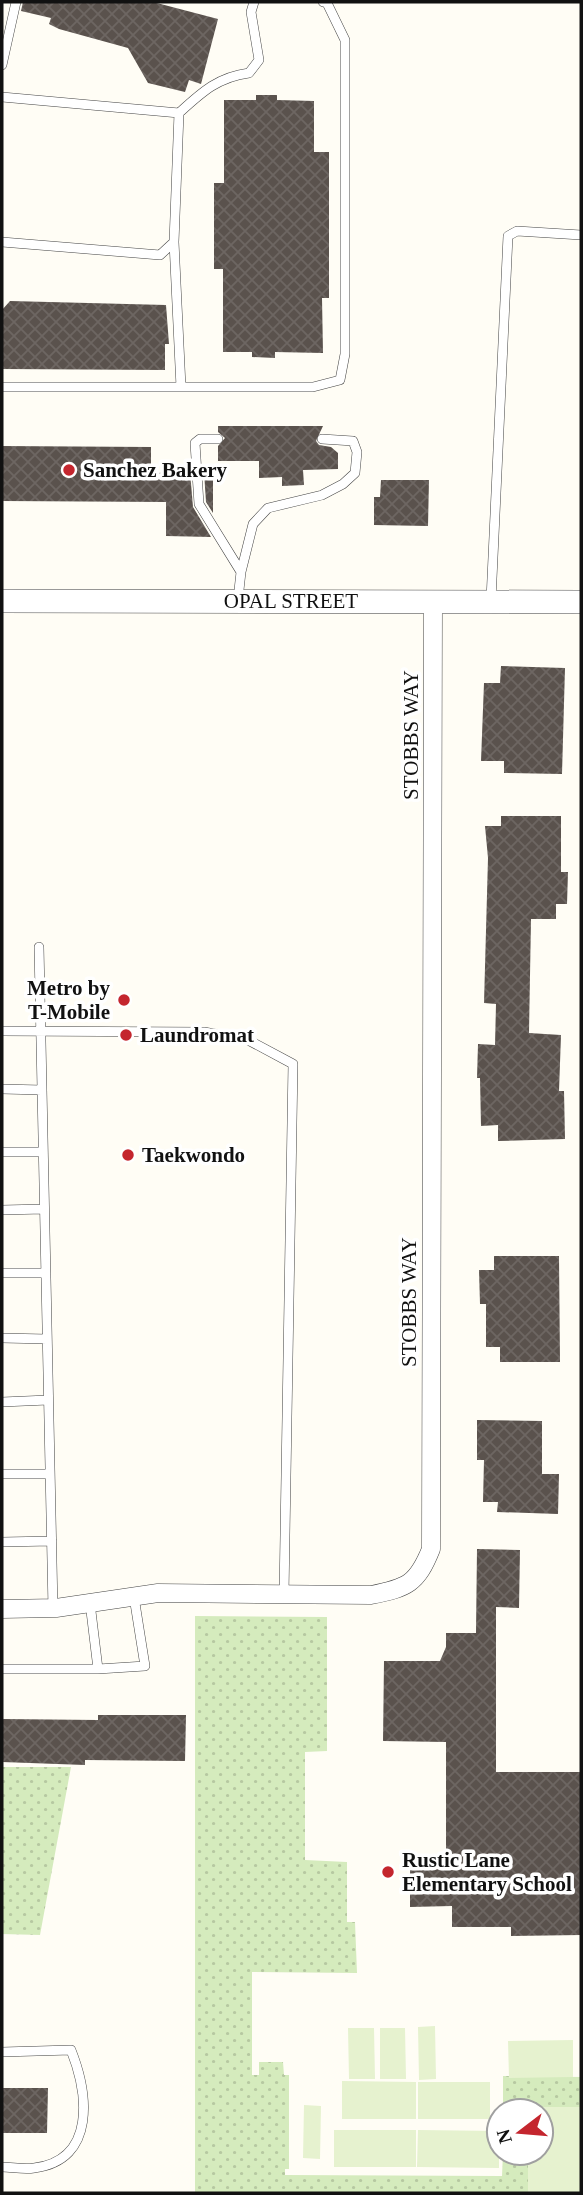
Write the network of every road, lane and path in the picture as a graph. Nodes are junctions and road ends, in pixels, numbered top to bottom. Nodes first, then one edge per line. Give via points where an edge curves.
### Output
1 (16, 2) edge
2 (254, 2) edge
3 (323, 2) edge
4 (2, 65) edge
5 (2, 97) edge
6 (179, 113) junction
7 (581, 235) edge
8 (2, 242) edge
9 (174, 242) junction
10 (2, 387) edge
11 (181, 387) junction
12 (218, 439) dead end
13 (322, 439) dead end
14 (241, 572) junction
15 (2, 601) edge
16 (237, 601) junction
17 (433, 602) junction
18 (491, 602) junction
19 (581, 602) edge
20 (39, 947) dead end
21 (2, 1031) edge
22 (40, 1032) junction
23 (2, 1089) edge
24 (42, 1090) junction
25 (2, 1152) edge
26 (43, 1152) junction
27 (44, 1209) junction
28 (2, 1210) edge
29 (2, 1273) edge
30 (46, 1273) junction
31 (2, 1338) edge
32 (47, 1339) junction
33 (48, 1400) junction
34 (2, 1402) edge
35 (2, 1474) edge
36 (50, 1474) junction
37 (52, 1541) junction
38 (2, 1542) edge
39 (284, 1594) junction
40 (134, 1597) junction
41 (90, 1604) junction
42 (2, 1609) edge
43 (53, 1609) junction
44 (2, 1669) edge
45 (98, 1669) junction
46 (2, 2052) edge
47 (2, 2167) edge

1 - 4 lane
2 - 6 lane via 251,12 259,60 249,73 213,83
3 - 11 lane via 345,40 345,354 340,380 313,387
5 - 6 lane
6 - 9 lane
7 - 18 lane via 517,231 508,236
8 - 9 lane via 160,255
9 - 11 lane
10 - 11 lane
12 - 14 lane via 195,443 199,504
13 - 14 lane via 353,441 355,473 321,495 268,508 253,524
14 - 16 lane
15 - 16 street, OPAL STREET
16 - 17 street, OPAL STREET
17 - 18 street, OPAL STREET
17 - 39 street, STOBBS WAY via 431,1549 423,1570 404,1588 371,1595
18 - 19 street, OPAL STREET
20 - 22 lane
21 - 22 lane
22 - 24 lane
22 - 39 lane via 204,1032 248,1041 293,1064
23 - 24 lane
24 - 26 lane
25 - 26 lane
26 - 27 lane
27 - 28 lane
27 - 30 lane
29 - 30 lane
30 - 32 lane
31 - 32 lane
32 - 33 lane
33 - 34 lane
33 - 36 lane
35 - 36 lane
36 - 37 lane
37 - 38 lane
37 - 43 lane
39 - 40 street, STOBBS WAY via 158,1593
40 - 41 street, STOBBS WAY
40 - 45 lane via 145,1666
41 - 43 street, STOBBS WAY
41 - 45 lane
42 - 43 street, STOBBS WAY
44 - 45 lane
46 - 47 lane via 71,2050 82,2077 84,2127 69,2154 36,2168

